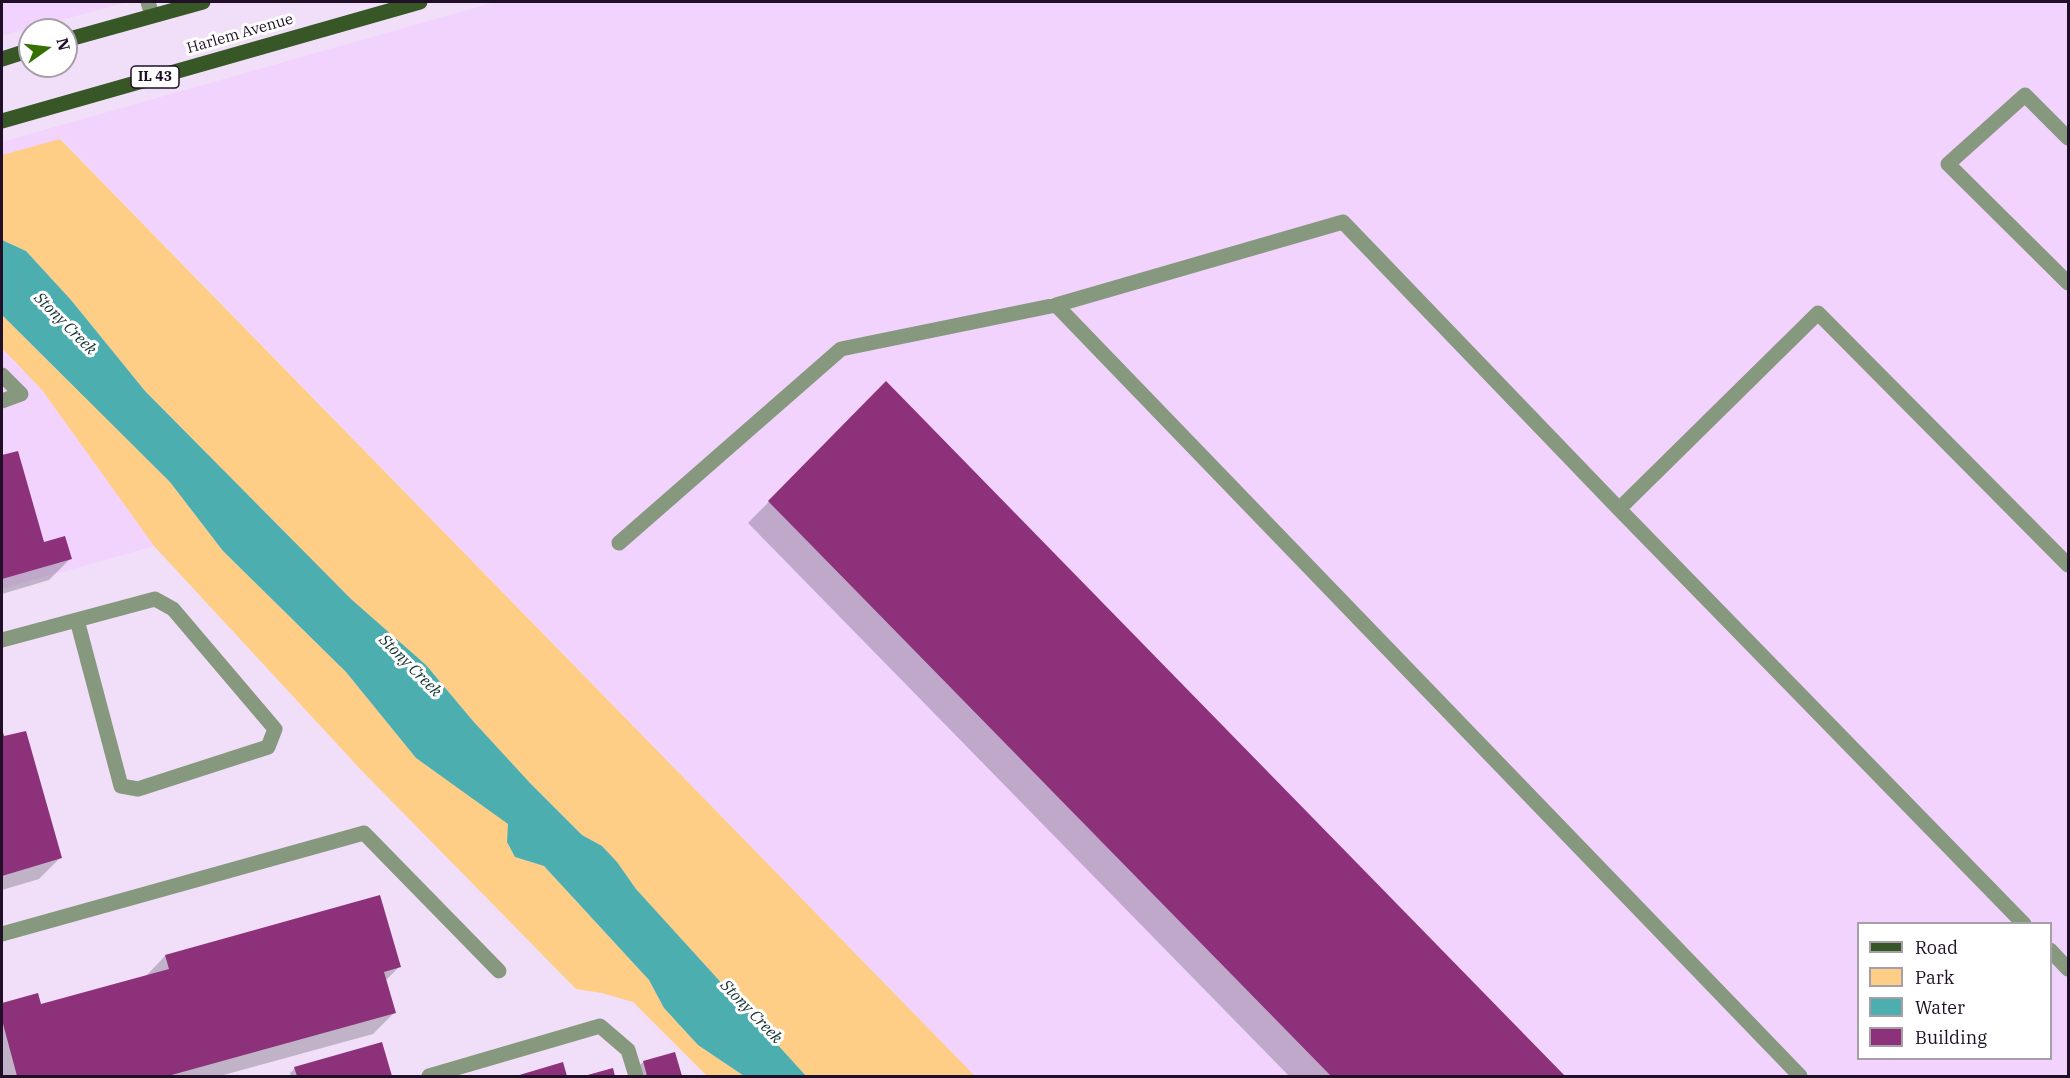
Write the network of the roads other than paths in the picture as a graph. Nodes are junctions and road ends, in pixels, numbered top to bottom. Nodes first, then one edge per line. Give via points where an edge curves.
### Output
1 (203, 2) edge
2 (420, 2) edge
3 (150, 8) edge
4 (78, 35) edge
5 (18, 53) edge
6 (2, 58) edge
7 (2, 122) edge
8 (2068, 138) edge
9 (2068, 283) edge
10 (1056, 305) junction
11 (2, 375) edge
12 (2, 401) edge
13 (1619, 509) junction
14 (619, 543) dead end
15 (2068, 565) edge
16 (77, 620) junction
17 (2, 640) edge
18 (2022, 922) edge
19 (2, 934) edge
20 (2052, 952) edge
21 (2068, 969) edge
22 (499, 971) dead end
23 (429, 1077) edge
24 (636, 1077) edge
25 (1800, 1077) edge

1 - 3 main road
2 - 7 main road, Harlem Avenue / IL 43
3 - 4 main road
5 - 6 main road
8 - 9 lane via 2025,94 1948,164
10 - 13 lane via 1343,222
10 - 14 lane via 841,349
10 - 25 lane
11 - 12 lane via 21,394
13 - 15 lane via 1818,313
13 - 18 lane
16 - 16 lane via 155,600 173,609 275,729 268,747 138,789 121,786
16 - 17 lane
19 - 22 lane via 364,833
20 - 21 lane
23 - 24 lane via 600,1026 628,1050

